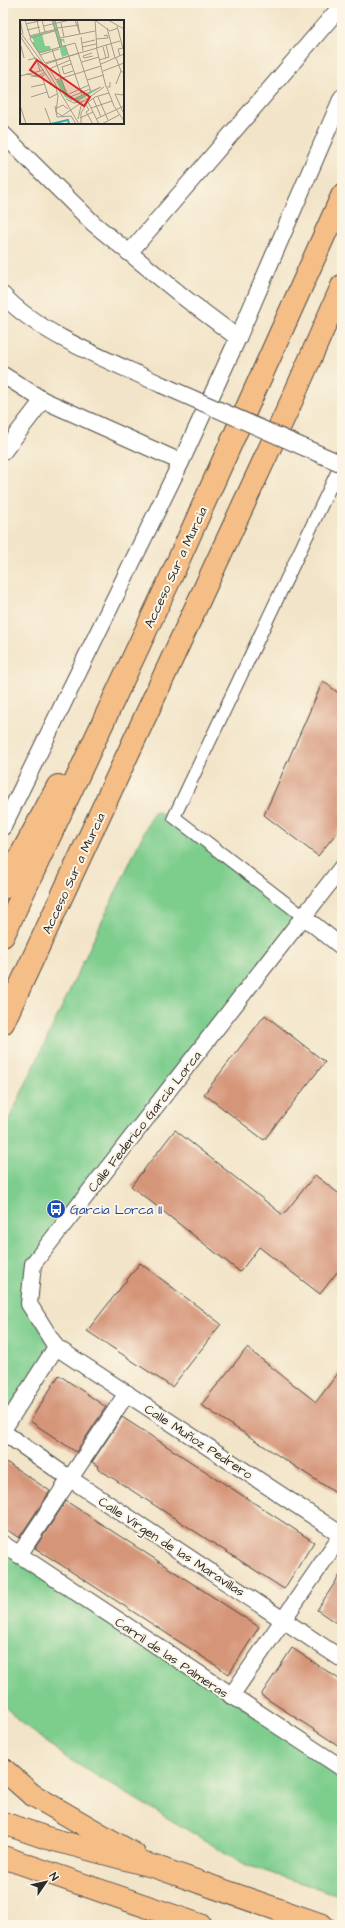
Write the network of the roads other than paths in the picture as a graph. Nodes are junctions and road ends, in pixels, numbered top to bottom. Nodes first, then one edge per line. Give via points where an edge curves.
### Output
1 (342, 5) edge
2 (342, 97) edge
3 (3, 134) edge
4 (342, 196) edge
5 (128, 253) junction
6 (342, 286) edge
7 (3, 295) edge
8 (238, 338) junction
9 (3, 375) edge
10 (43, 400) junction
11 (3, 452) edge
12 (181, 462) junction
13 (342, 463) edge
14 (170, 579) junction
15 (3, 827) edge
16 (342, 867) edge
17 (3, 888) edge
18 (304, 917) junction
19 (3, 936) edge
20 (342, 947) edge
21 (3, 1023) edge
22 (56, 1347) junction
23 (128, 1393) junction
24 (3, 1431) edge
25 (69, 1478) junction
26 (342, 1534) edge
27 (3, 1544) edge
28 (19, 1555) junction
29 (283, 1619) junction
30 (342, 1659) edge
31 (231, 1696) junction
32 (342, 1768) edge
33 (3, 1769) edge
34 (3, 1822) edge
35 (3, 1857) edge
36 (156, 1867) junction
37 (200, 1925) edge
38 (322, 1925) edge

1 - 5 street
2 - 8 street
3 - 5 street via 94,224
4 - 14 highway, Acceso Sur a Murcia
5 - 8 street
6 - 21 highway, Acceso Sur a Murcia
7 - 13 street, bridge via 36,322 92,353
8 - 12 street
9 - 10 street
10 - 11 street
10 - 12 street
12 - 15 street
13 - 18 street via 174,817
14 - 17 highway
14 - 19 highway, Acceso Sur a Murcia
16 - 18 street, Calle Federico García Lorca
18 - 20 street
18 - 22 street, Calle Federico García Lorca via 33,1264 29,1304
22 - 23 street, Calle Muñoz Pedrero
22 - 24 street
23 - 25 street
23 - 26 street, Calle Muñoz Pedrero
24 - 25 street, Calle Virgen de las Maravillas
25 - 28 street
25 - 29 street, Calle Virgen de las Maravillas
26 - 29 street
27 - 28 street, Carril de las Palmeras
28 - 31 street, Carril de las Palmeras
29 - 30 street, Calle Virgen de las Maravillas
29 - 31 street
31 - 32 street, Carril de las Palmeras
33 - 36 highway via 31,1794
34 - 36 highway via 46,1838
35 - 37 highway
36 - 38 highway

